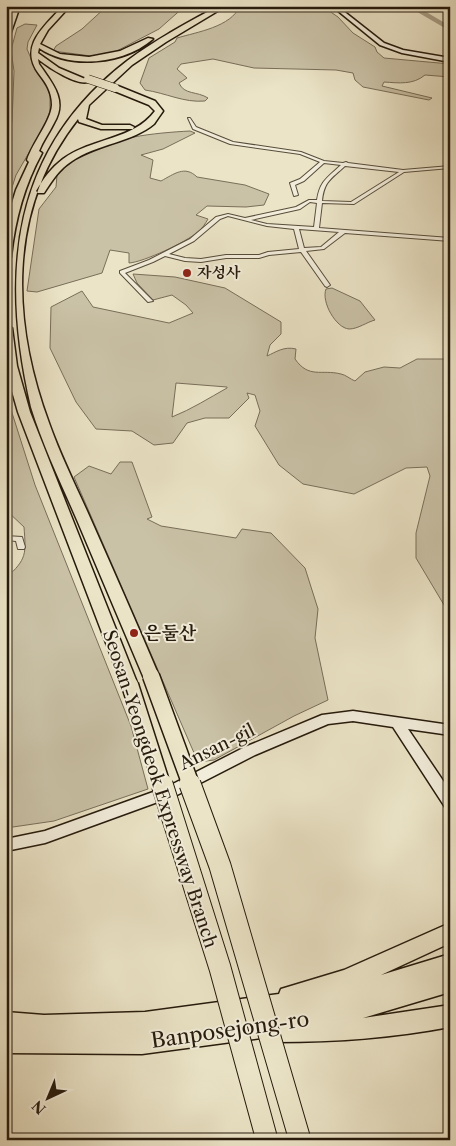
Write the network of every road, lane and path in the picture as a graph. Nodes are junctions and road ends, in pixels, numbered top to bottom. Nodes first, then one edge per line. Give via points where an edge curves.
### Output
1 (17, 6) edge
2 (67, 6) edge
3 (75, 6) edge
4 (217, 6) edge
5 (223, 6) edge
6 (334, 6) edge
7 (186, 23) junction
8 (6, 38) edge
9 (38, 46) junction
10 (450, 60) edge
11 (6, 63) edge
12 (113, 88) junction
13 (89, 101) junction
14 (6, 110) edge
15 (189, 119) dead end
16 (323, 162) junction
17 (346, 163) junction
18 (450, 167) edge
19 (403, 171) junction
20 (26, 173) junction
21 (296, 195) dead end
22 (319, 202) junction
23 (245, 219) junction
24 (296, 228) junction
25 (316, 229) junction
26 (343, 232) junction
27 (450, 240) edge
28 (303, 250) junction
29 (164, 254) junction
30 (6, 257) edge
31 (17, 284) junction
32 (326, 285) dead end
33 (150, 301) dead end
34 (6, 328) edge
35 (6, 538) edge
36 (21, 547) dead end
37 (396, 721) junction
38 (450, 730) edge
39 (450, 803) edge
40 (6, 845) edge
41 (450, 933) edge
42 (450, 964) edge
43 (450, 982) edge
44 (450, 1016) edge
45 (240, 1020) junction
46 (6, 1023) edge
47 (6, 1042) edge
48 (267, 1140) edge
49 (300, 1140) edge

1 - 8 highway
2 - 9 highway via 42,34
3 - 9 highway
4 - 7 highway
5 - 13 highway, Seosan-Yeongdeok Expressway Branch via 129,64
6 - 10 street via 382,44
7 - 9 highway via 128,51 101,58 60,56
7 - 20 highway via 122,63 78,101 44,143
9 - 12 highway, bridge via 38,55 48,66
9 - 20 highway via 33,57 52,86 56,105
11 - 14 highway
12 - 13 highway via 139,100 150,109 152,116 129,127 101,126 82,120
12 - 31 highway via 152,103 159,111 156,119 146,127 72,155 48,176 36,202
13 - 31 highway, Seosan-Yeongdeok Expressway Branch via 56,142 38,173 21,235
15 - 16 street via 194,128 232,143 301,153
16 - 17 street
16 - 21 street via 302,180 292,184
17 - 19 street
17 - 22 street via 325,182
18 - 19 street
19 - 22 street via 352,204
20 - 30 highway via 15,204
22 - 23 street via 309,201 298,208
22 - 25 street
23 - 24 street
23 - 29 street via 234,215 221,216 192,240
24 - 25 street
24 - 28 street
25 - 26 street
26 - 27 street
26 - 28 street via 322,248
28 - 29 street via 262,257 218,256 207,260 188,260
28 - 32 street
29 - 33 street via 122,272
31 - 49 highway, Seosan-Yeongdeok Expressway Branch, bridge via 18,325 38,409 151,676 220,866
34 - 48 highway, Seosan-Yeongdeok Expressway Branch, bridge via 24,412 130,685 192,877
35 - 36 street via 19,539
37 - 38 street, Ansan-gil
37 - 39 street
37 - 40 street, Ansan-gil via 353,716 326,719 258,748 172,791 45,837
41 - 45 highway via 346,980
42 - 45 highway, Banposejong-ro via 394,982
43 - 45 highway, Banposejong-ro via 330,1015
44 - 45 highway via 415,1024 322,1032
45 - 46 highway, Banposejong-ro via 44,1026
45 - 47 highway, Banposejong-ro via 142,1043

